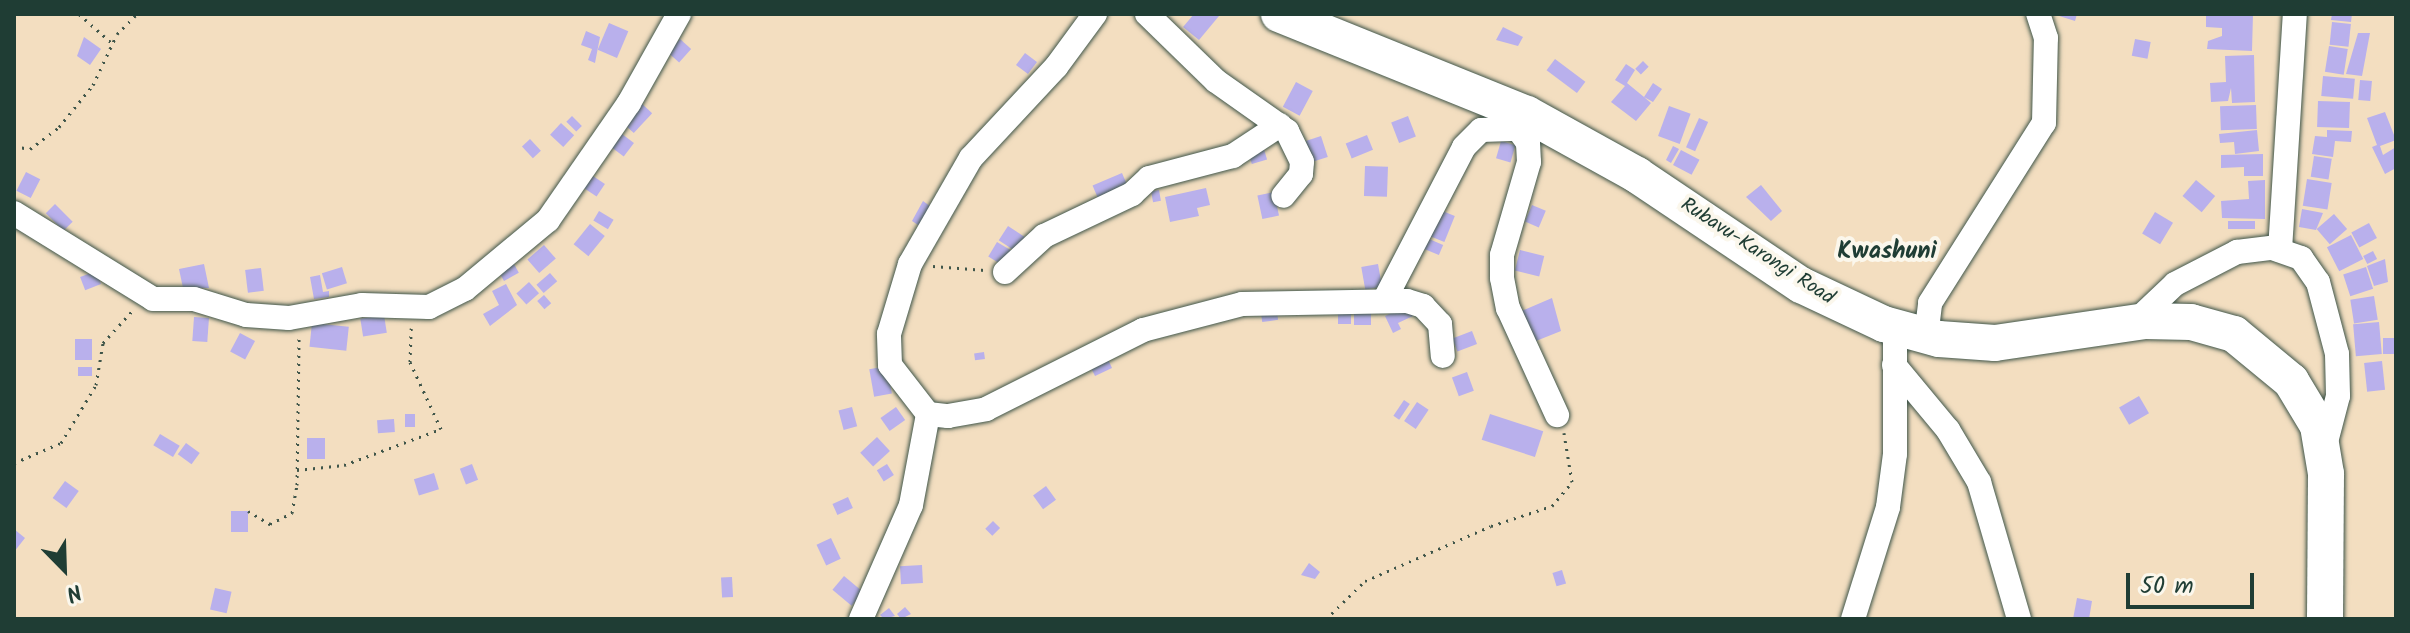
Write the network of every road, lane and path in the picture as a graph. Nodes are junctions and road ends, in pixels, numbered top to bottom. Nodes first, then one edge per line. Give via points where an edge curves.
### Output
1 (79, 14) edge
2 (137, 14) edge
3 (679, 14) edge
4 (1095, 14) edge
5 (1147, 14) edge
6 (1279, 14) edge
7 (2038, 14) edge
8 (2295, 14) edge
9 (112, 43) junction
10 (1522, 121) junction
11 (1280, 125) junction
12 (14, 146) edge
13 (1283, 196) dead end
14 (14, 213) edge
15 (2280, 250) junction
16 (910, 264) junction
17 (1005, 272) joint
18 (153, 299) junction
19 (1385, 299) junction
20 (412, 304) junction
21 (301, 317) junction
22 (2135, 322) junction
23 (1910, 332) junction
24 (1443, 356) dead end
25 (1894, 365) junction
26 (928, 414) junction
27 (1557, 415) joint
28 (2324, 448) junction
29 (14, 463) edge
30 (297, 470) junction
31 (248, 511) dead end
32 (861, 619) edge
33 (1326, 619) edge
34 (1853, 619) edge
35 (2019, 619) edge
36 (2325, 619) edge

1 - 9 path
2 - 9 path
3 - 20 street via 629,103 548,220 465,289 429,307
4 - 16 street via 1056,67 971,158
5 - 11 street via 1216,81
6 - 10 highway, Rubavu-Karongi Road
7 - 23 street via 2046,38 2044,123
8 - 15 street
9 - 12 path via 93,85 59,127 30,149
10 - 19 street via 1481,130 1471,138 1432,201
10 - 23 highway, Rubavu-Karongi Road via 1637,175 1801,285
10 - 27 street via 1529,162 1502,255 1502,278 1508,308
11 - 13 street via 1302,162 1301,174
11 - 17 street via 1233,156 1149,178 1132,194 1044,236
14 - 18 street
15 - 22 street via 2255,247 2209,263 2175,284
15 - 28 street via 2311,269 2331,323 2338,396
16 - 17 path
16 - 26 street via 889,334 890,365
18 - 21 street via 194,299 246,315
18 - 29 path via 123,317 103,343 96,385 61,443
19 - 24 street via 1407,301 1432,313 1443,334
19 - 26 street via 1242,304 1187,315 1084,356 1032,389 986,409
20 - 21 street via 362,305
20 - 30 path via 410,362 441,429 344,465
21 - 30 path
22 - 23 highway, Rubavu-Karongi Road via 2013,342
22 - 28 highway, Rubavu-Karongi Road via 2202,324 2253,345 2291,381 2318,426
23 - 25 street
25 - 34 street via 1895,454 1888,507
25 - 35 street via 1948,430 1979,482
26 - 32 street via 911,505
27 - 33 path via 1572,465 1566,494 1552,506 1491,526 1365,581
28 - 36 highway, Rubavu-Karongi Road
30 - 31 path via 292,513 270,524

